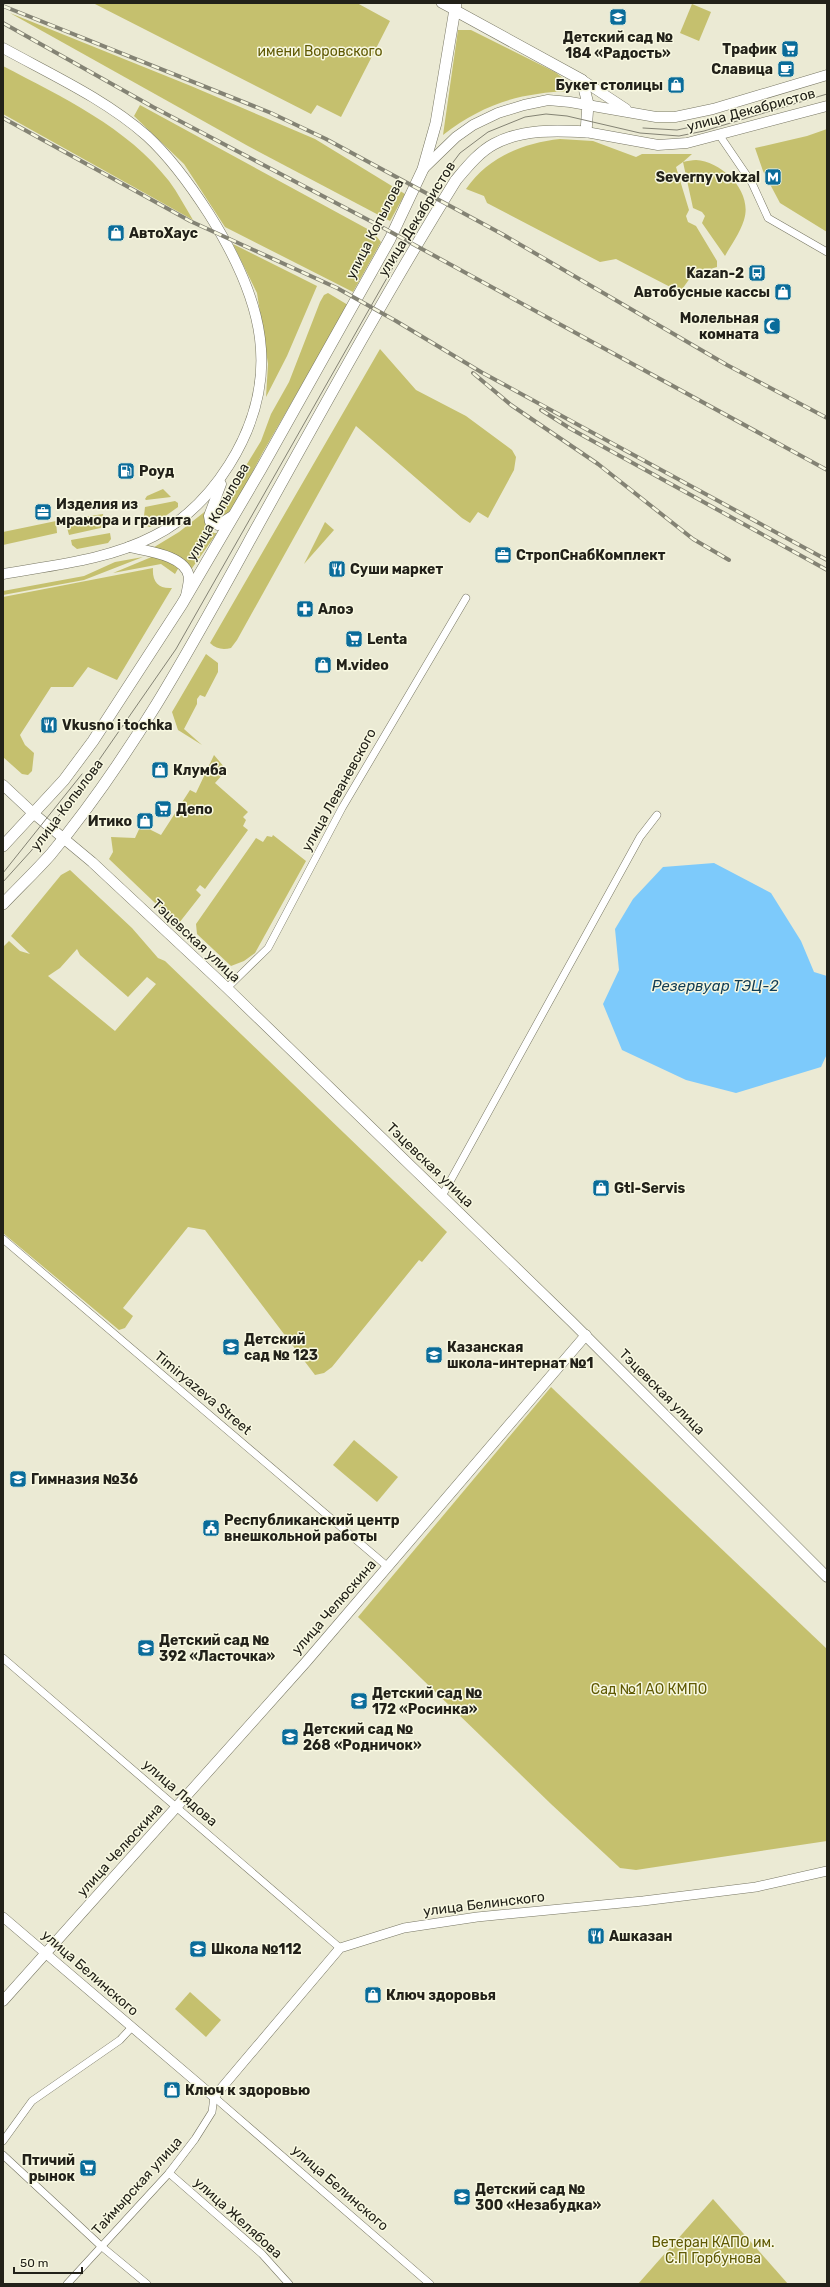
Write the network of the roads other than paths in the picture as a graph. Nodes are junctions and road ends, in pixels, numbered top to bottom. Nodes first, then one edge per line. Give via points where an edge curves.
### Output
1 (441, 3) edge
2 (457, 6) edge
3 (3, 48) edge
4 (827, 75) edge
5 (582, 80) junction
6 (588, 104) junction
7 (827, 106) edge
8 (629, 111) junction
9 (586, 132) junction
10 (720, 136) junction
11 (423, 169) junction
12 (827, 252) edge
13 (360, 342) joint
14 (225, 471) junction
15 (235, 513) junction
16 (129, 547) junction
17 (3, 574) edge
18 (186, 598) junction
19 (466, 598) dead end
20 (3, 785) edge
21 (33, 813) junction
22 (657, 815) dead end
23 (63, 838) junction
24 (3, 846) edge
25 (3, 904) edge
26 (226, 988) junction
27 (442, 1196) junction
28 (3, 1239) edge
29 (586, 1335) junction
30 (388, 1567) junction
31 (827, 1577) edge
32 (3, 1658) edge
33 (178, 1808) junction
34 (827, 1871) edge
35 (3, 1917) edge
36 (340, 1948) junction
37 (45, 1953) junction
38 (3, 2001) edge
39 (132, 2027) junction
40 (214, 2097) junction
41 (3, 2141) edge
42 (3, 2155) edge
43 (169, 2173) junction
44 (101, 2246) junction
45 (67, 2284) edge
46 (147, 2284) edge
47 (289, 2284) edge
48 (430, 2284) edge

1 - 2 street
2 - 5 main road
2 - 11 main road, улица Копылова via 436,123
3 - 14 main road via 99,101 146,136 171,161 192,188 228,246 256,312 261,373 248,430
4 - 8 main road, улица Декабристов via 713,109 675,117 656,117
5 - 6 main road
5 - 8 main road
6 - 8 main road, улица Декабристов
6 - 9 main road
6 - 11 main road, улица Декабристов via 548,100 498,113 456,137
7 - 10 main road, улица Декабристов
9 - 10 main road, улица Декабристов via 658,145 688,143
9 - 13 main road, улица Декабристов via 531,132 494,144 472,161 444,199
10 - 12 street via 752,184 768,218
11 - 15 main road, улица Копылова via 390,239
13 - 23 main road, улица Копылова via 149,719
14 - 15 main road via 209,519 213,525 218,525
14 - 16 main road via 213,489 195,508 155,536
15 - 18 main road, улица Копылова
16 - 17 main road via 90,558
16 - 18 main road via 166,555 182,565 189,578
18 - 21 main road, улица Копылова via 104,726 64,780
19 - 26 street, улица Леваневского via 342,808 268,948
20 - 21 main road, Тэцевская улица
21 - 23 main road, Тэцевская улица
21 - 24 main road, улица Копылова
22 - 27 street via 640,837
23 - 25 main road, улица Копылова
23 - 26 main road, Тэцевская улица via 89,859
26 - 27 main road, Тэцевская улица
27 - 29 main road, Тэцевская улица
28 - 30 street, Timiryazeva Street
29 - 30 main road, улица Челюскина
29 - 31 main road, Тэцевская улица
30 - 33 main road, улица Челюскина
32 - 33 street, улица Лядова
33 - 36 street, улица Лядова
33 - 37 main road, улица Челюскина
34 - 36 street, улица Белинского via 756,1888 477,1917 404,1928
35 - 37 street, улица Белинского
36 - 40 street
37 - 38 main road, улица Челюскина
37 - 39 street, улица Белинского
39 - 40 street, улица Белинского
39 - 41 street via 120,2040 32,2100
40 - 43 street, Таймырская улица via 212,2112
40 - 48 street, улица Белинского
42 - 44 street
43 - 44 street, Таймырская улица
43 - 47 street, улица Желябова via 262,2254
44 - 45 street, Таймырская улица
44 - 46 street

